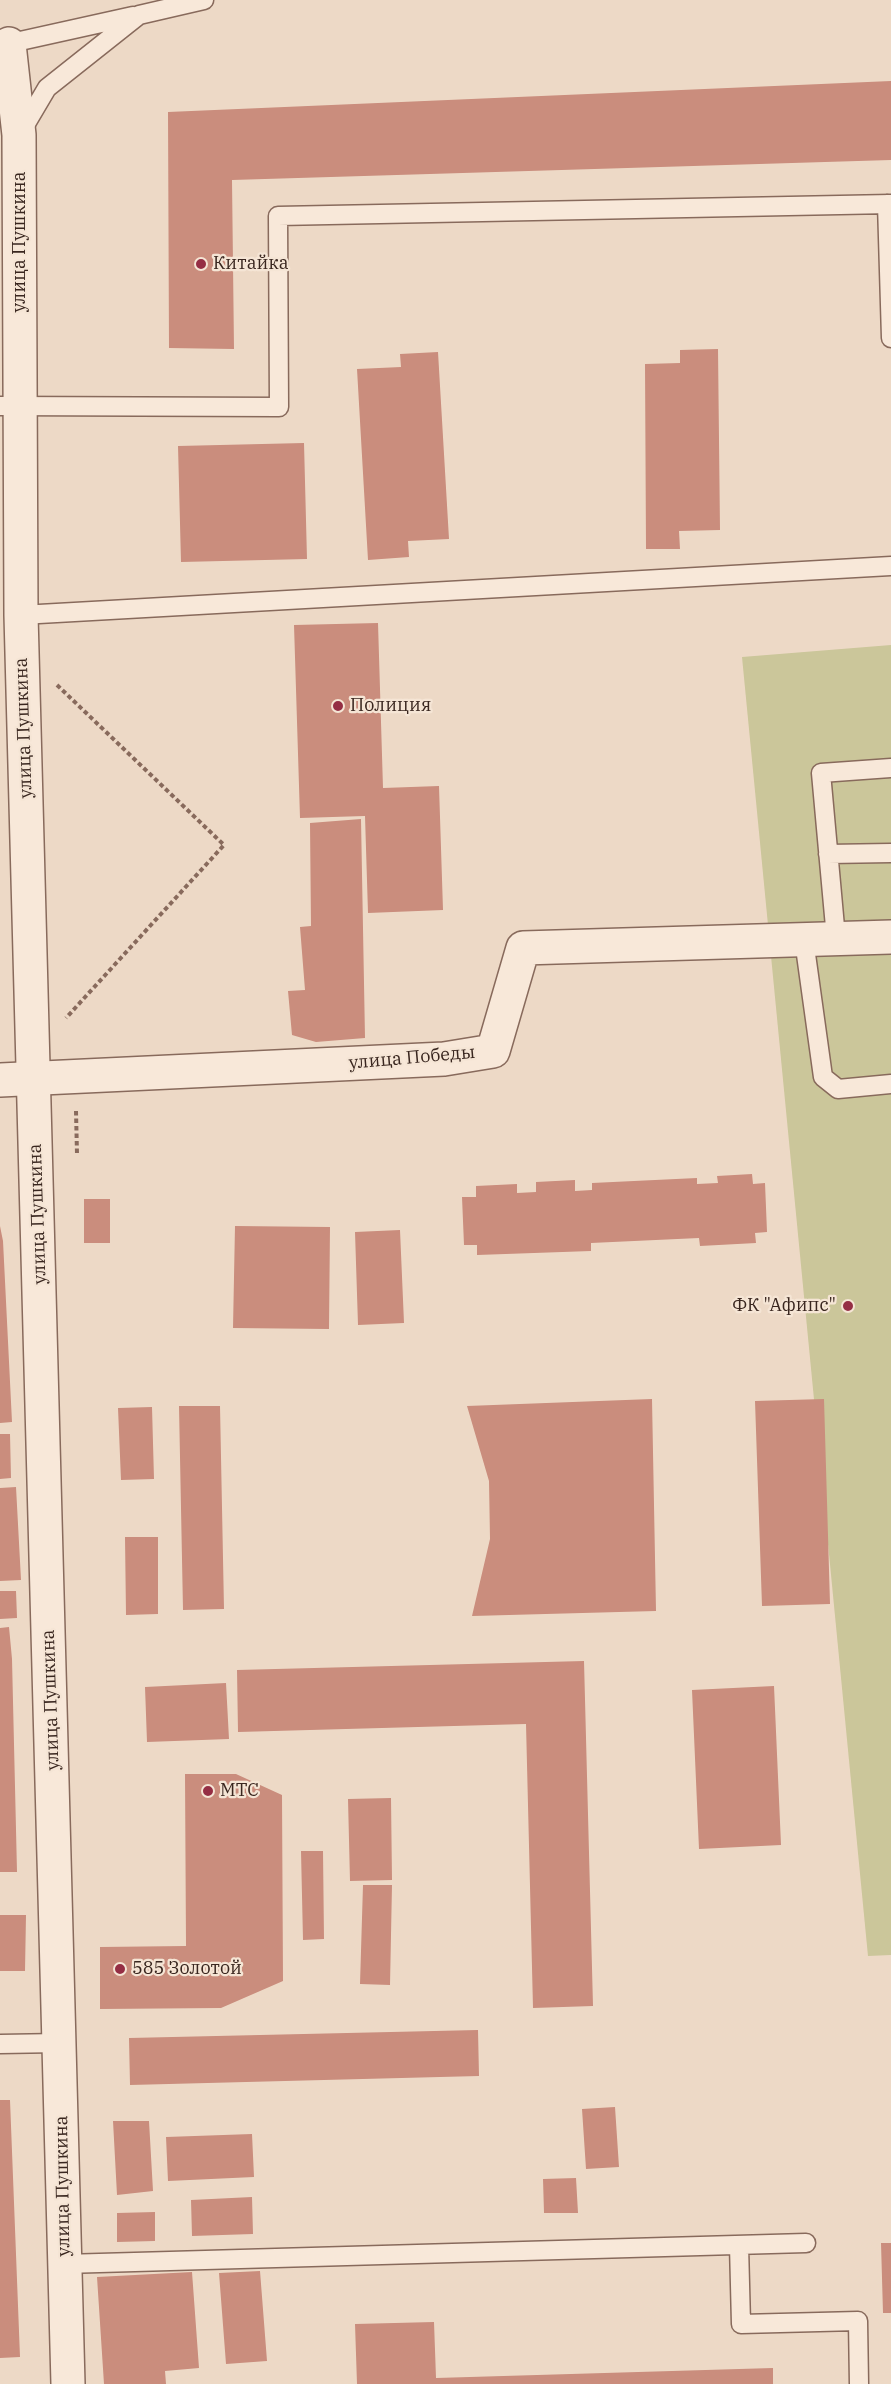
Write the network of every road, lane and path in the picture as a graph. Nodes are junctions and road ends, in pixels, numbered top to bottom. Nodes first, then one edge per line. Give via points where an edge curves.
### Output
1 (204, 0) edge
2 (139, 15) junction
3 (4, 45) edge
4 (19, 135) junction
5 (889, 204) edge
6 (891, 338) edge
7 (10, 406) edge
8 (891, 566) edge
9 (21, 615) junction
10 (56, 684) dead end
11 (891, 768) edge
12 (891, 853) edge
13 (828, 854) junction
14 (891, 937) edge
15 (836, 938) junction
16 (804, 940) junction
17 (62, 1022) dead end
18 (34, 1079) junction
19 (0, 1080) edge
20 (891, 1084) edge
21 (60, 2043) junction
22 (0, 2044) edge
23 (806, 2243) dead end
24 (739, 2245) junction
25 (64, 2264) junction
26 (68, 2384) edge
27 (860, 2384) edge

1 - 2 lane
2 - 3 lane
2 - 4 lane via 47,88
3 - 4 street, улица Пушкина
4 - 7 street, улица Пушкина
5 - 6 lane
5 - 7 lane via 278,216 279,407
7 - 9 street, улица Пушкина
8 - 9 lane
9 - 18 street, улица Пушкина
10 - 17 path via 224,845
11 - 13 lane via 820,773
12 - 13 lane
13 - 15 lane
14 - 15 street, улица Победы
15 - 16 street, улица Победы
16 - 18 street, улица Победы via 523,948 493,1051 483,1053 444,1059
16 - 20 lane via 823,1077 838,1089
18 - 19 street, улица Победы
18 - 21 street, улица Пушкина
21 - 22 lane
21 - 25 street, улица Пушкина
23 - 24 lane
24 - 25 lane
24 - 27 lane via 741,2324 858,2321
25 - 26 street, улица Пушкина

